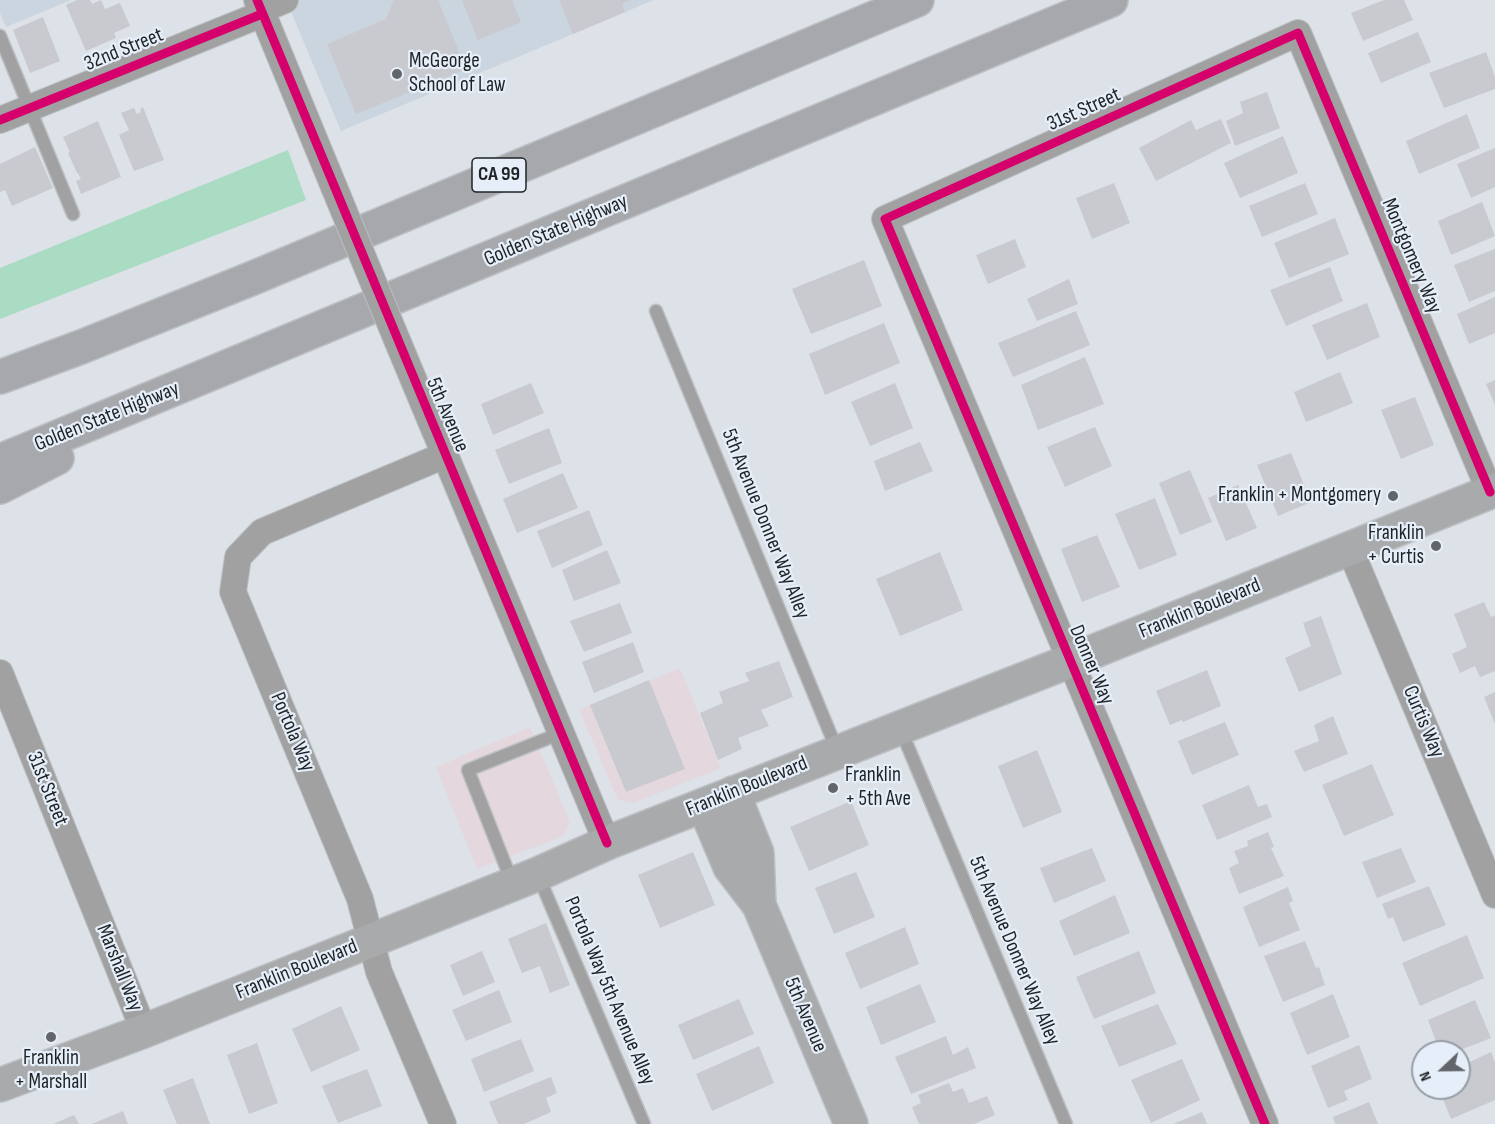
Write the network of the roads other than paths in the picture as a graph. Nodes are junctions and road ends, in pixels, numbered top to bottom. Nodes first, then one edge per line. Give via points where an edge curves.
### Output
1 (285, 0) edge
2 (917, 0) edge
3 (1111, 0) edge
4 (260, 8) edge
5 (1298, 33) joint
6 (0, 36) edge
7 (30, 108) junction
8 (0, 120) edge
9 (73, 214) dead end
10 (885, 219) joint
11 (656, 311) dead end
12 (284, 344) junction
13 (81, 347) junction
14 (0, 377) edge
15 (0, 381) edge
16 (445, 455) junction
17 (0, 461) edge
18 (0, 487) edge
19 (1493, 491) edge
20 (1350, 549) junction
21 (1070, 661) junction
22 (0, 673) edge
23 (899, 727) junction
24 (561, 733) junction
25 (837, 752) junction
26 (719, 799) junction
27 (607, 843) junction
28 (525, 878) junction
29 (1495, 895) edge
30 (93, 906) joint
31 (370, 941) junction
32 (144, 1031) junction
33 (0, 1085) edge
34 (443, 1124) edge
35 (644, 1124) edge
36 (851, 1124) edge
37 (1066, 1124) edge
38 (1265, 1124) edge

1 - 4 street, 32nd Street
2 - 13 highway, CA 99
3 - 12 highway, Golden State Highway
4 - 7 street, 32nd Street
4 - 16 street, 5th Avenue, bridge
5 - 10 street, 31st Street
5 - 19 street, Montgomery Way
6 - 7 lane
7 - 8 street, 32nd Street
7 - 9 lane
10 - 21 street, Donner Way
11 - 25 lane, 5th Avenue Donner Way Alley
12 - 17 highway, Golden State Highway
12 - 18 highway
13 - 14 highway
13 - 15 highway
16 - 24 street, 5th Avenue
16 - 31 street, Portola Way via 262,532 238,557 233,592 360,899
19 - 20 main road, Franklin Boulevard
20 - 21 main road, Franklin Boulevard
20 - 29 street, Curtis Way
21 - 23 main road, Franklin Boulevard
21 - 38 street, Donner Way
22 - 30 street, 31st Street
23 - 25 main road, Franklin Boulevard
23 - 37 lane, 5th Avenue Donner Way Alley
24 - 27 street, 5th Avenue
24 - 28 lane, Portola Way 5th Avenue Alley via 468,770
25 - 26 main road, Franklin Boulevard
26 - 27 main road, Franklin Boulevard
26 - 36 main road, 5th Avenue via 730,867 759,905
27 - 28 main road, Franklin Boulevard
28 - 31 main road, Franklin Boulevard
28 - 35 lane, Portola Way 5th Avenue Alley
30 - 32 street, Marshall Way
31 - 32 main road, Franklin Boulevard
31 - 34 street, Portola Way
32 - 33 main road, Franklin Boulevard

